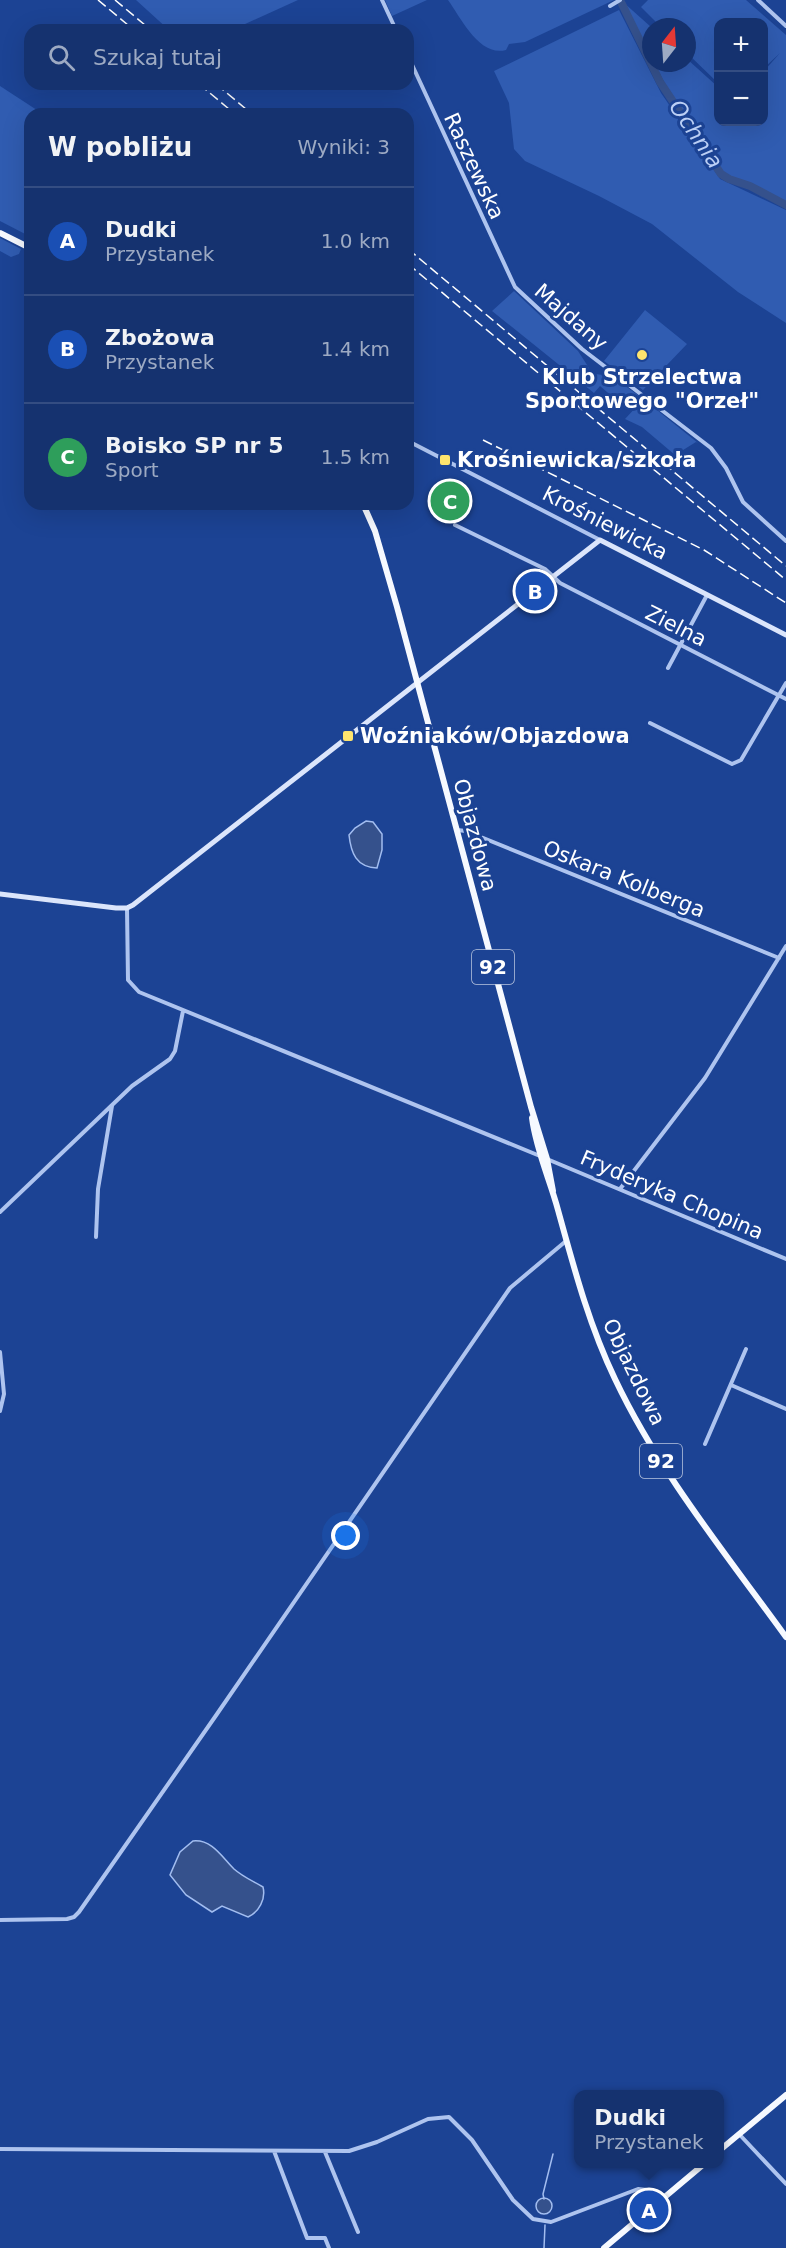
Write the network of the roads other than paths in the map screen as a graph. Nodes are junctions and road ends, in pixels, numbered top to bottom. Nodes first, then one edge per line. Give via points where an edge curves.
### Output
1 (382, 0) edge
2 (620, 0) edge
3 (758, 0) edge
4 (610, 6) dead end
5 (393, 24) edge
6 (786, 26) edge
7 (414, 69) edge
8 (0, 233) edge
9 (24, 245) edge
10 (515, 287) joint
11 (414, 444) edge
12 (365, 510) edge
13 (455, 525) dead end
14 (600, 540) junction
15 (786, 541) edge
16 (553, 577) junction
17 (708, 594) junction
18 (786, 635) edge
19 (681, 645) junction
20 (668, 668) dead end
21 (418, 682) junction
22 (786, 682) edge
23 (780, 695) junction
24 (786, 699) edge
25 (650, 723) dead end
26 (457, 830) junction
27 (0, 894) edge
28 (127, 908) junction
29 (786, 946) edge
30 (778, 958) junction
31 (183, 1011) junction
32 (112, 1105) junction
33 (543, 1158) junction
34 (620, 1189) junction
35 (0, 1212) edge
36 (96, 1237) dead end
37 (566, 1240) junction
38 (786, 1259) edge
39 (746, 1349) dead end
40 (0, 1352) edge
41 (731, 1385) junction
42 (786, 1409) edge
43 (0, 1411) edge
44 (705, 1444) dead end
45 (786, 1637) edge
46 (0, 1920) edge
47 (786, 2095) edge
48 (739, 2134) junction
49 (724, 2147) edge
50 (0, 2149) edge
51 (274, 2151) junction
52 (325, 2152) junction
53 (698, 2168) edge
54 (786, 2184) edge
55 (658, 2202) junction
56 (358, 2232) dead end
57 (329, 2248) edge
58 (604, 2248) edge

1 - 5 street
2 - 4 street
3 - 6 street
7 - 10 street, Raszewska
8 - 9 main road
10 - 15 street, Majdany via 582,349 711,448 743,502
11 - 14 street, Krośniewicka
12 - 21 main road, Objazdowa / 92 via 381,550
13 - 16 street, Zielna
14 - 16 street
14 - 17 street, Krośniewicka
16 - 19 street, Zielna
16 - 21 street
17 - 18 street, Krośniewicka
17 - 19 street
19 - 20 street
19 - 23 street, Zielna
21 - 26 main road, Objazdowa / 92
21 - 28 street
22 - 23 street
23 - 24 street, Zielna
23 - 25 street via 736,764
26 - 30 street, Oskara Kolberga
26 - 33 main road, Objazdowa / 92
27 - 28 street
28 - 31 street, Fryderyka Chopina via 128,980 139,992
29 - 30 street
30 - 34 street via 705,1078
31 - 32 street via 170,1059
31 - 33 street, Fryderyka Chopina
32 - 35 street
32 - 36 street via 98,1190
33 - 34 street, Fryderyka Chopina
33 - 37 main road, Objazdowa / 92
34 - 38 street, Fryderyka Chopina
37 - 45 main road, Objazdowa / 92 via 597,1338 634,1416 671,1476
37 - 46 street via 510,1288 79,1912 67,1919
39 - 41 street
40 - 43 street via 4,1394
41 - 42 street
41 - 44 street
47 - 48 main road
48 - 49 main road
48 - 54 street
50 - 51 street
51 - 52 street
51 - 57 street via 307,2238 325,2238
52 - 55 street via 349,2151 428,2119 449,2117 472,2140 513,2200 533,2219 551,2222 638,2189 647,2190
52 - 56 street
53 - 55 main road
55 - 58 main road

